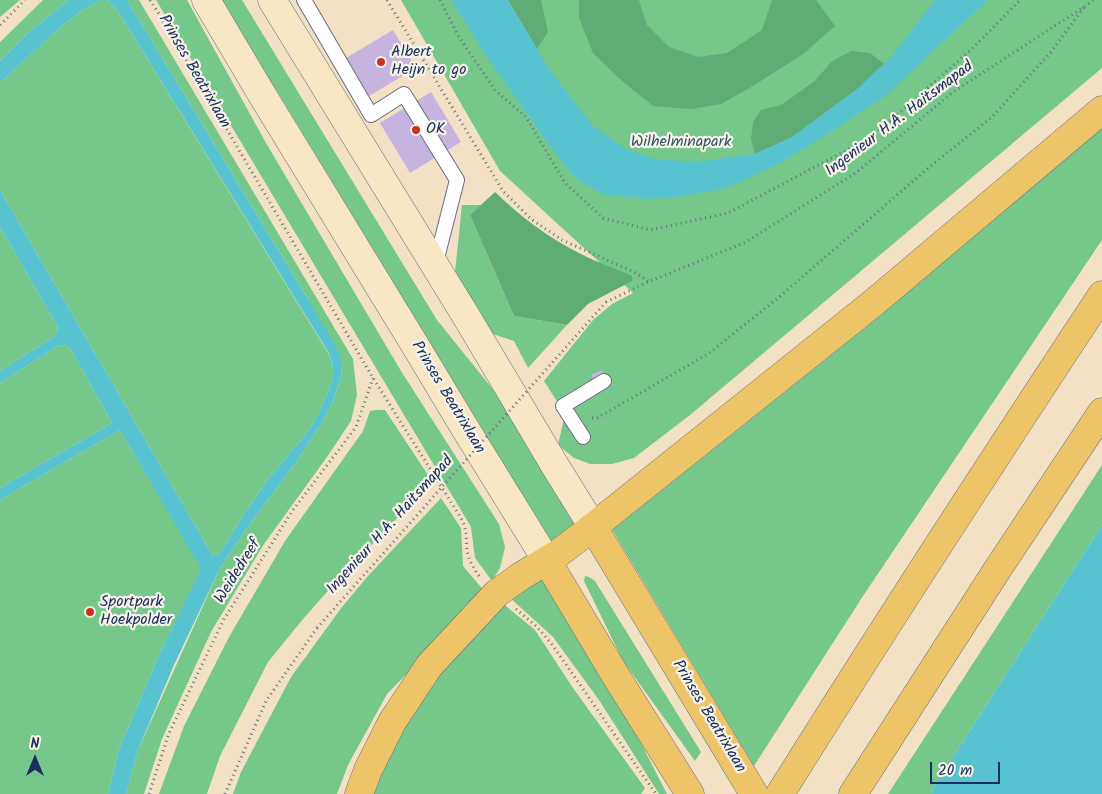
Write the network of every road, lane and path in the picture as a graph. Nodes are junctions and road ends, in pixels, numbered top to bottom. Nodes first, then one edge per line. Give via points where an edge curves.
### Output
1 (25, 0) edge
2 (150, 0) edge
3 (206, 0) edge
4 (272, 0) edge
5 (304, 0) edge
6 (387, 0) edge
7 (440, 0) edge
8 (1020, 0) edge
9 (1093, 0) edge
10 (1084, 7) junction
11 (0, 25) edge
12 (1102, 110) edge
13 (435, 266) junction
14 (648, 282) junction
15 (1102, 295) edge
16 (373, 378) joint
17 (604, 380) dead end
18 (1102, 412) edge
19 (572, 420) junction
20 (583, 437) dead end
21 (593, 527) junction
22 (546, 561) junction
23 (688, 790) edge
24 (150, 794) edge
25 (225, 794) edge
26 (359, 794) edge
27 (754, 794) edge
28 (780, 794) edge
29 (853, 794) edge

1 - 11 path
2 - 16 path, Prinses Beatrixlaan
3 - 22 main road, Prinses Beatrixlaan
4 - 13 main road, Prinses Beatrixlaan
5 - 13 lane via 371,115 404,94 456,180
6 - 14 path via 503,191 531,219 562,240 634,272
7 - 8 path via 459,37 495,90 526,117 565,183 603,218 650,230 728,213 873,136 974,46
9 - 10 path, Ingenieur H.A. Haitsmapad
10 - 14 path, Ingenieur H.A. Haitsmapad via 953,92 857,172 746,242
10 - 19 path via 1052,52 992,116 778,298 708,354 597,418
12 - 21 main road via 872,304
13 - 21 main road, Prinses Beatrixlaan
14 - 25 path, Ingenieur H.A. Haitsmapad, bridge via 606,302 317,628 266,701
15 - 28 main road
16 - 24 path, Weidedreef via 356,427 293,510 224,619 169,732
17 - 19 lane via 563,406
18 - 29 main road
19 - 20 lane
21 - 22 main road
21 - 27 main road, Prinses Beatrixlaan
22 - 23 main road, Prinses Beatrixlaan
22 - 26 main road via 497,593 429,666 392,722

